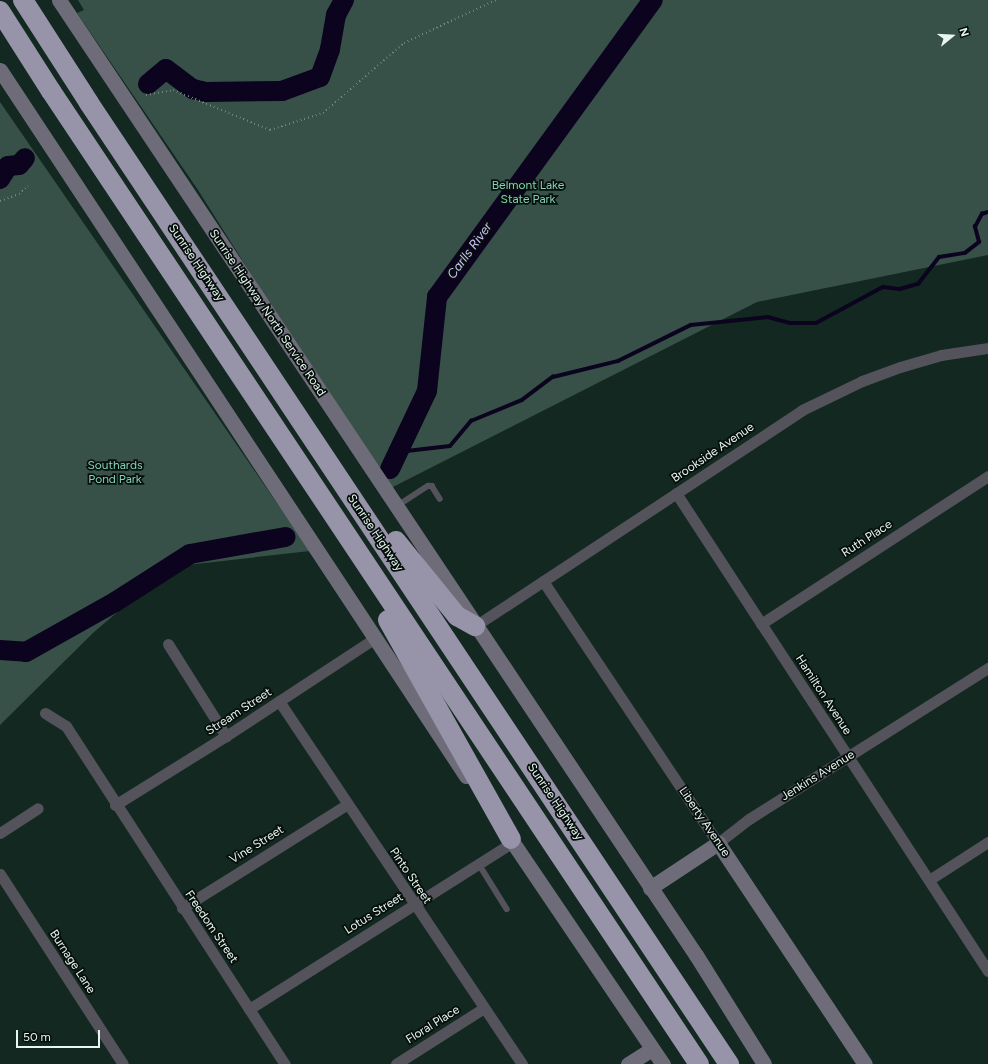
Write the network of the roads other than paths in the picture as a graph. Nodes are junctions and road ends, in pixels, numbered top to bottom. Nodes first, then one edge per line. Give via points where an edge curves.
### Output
1 (23, 0) edge
2 (60, 0) edge
3 (0, 11) edge
4 (0, 70) edge
5 (988, 348) edge
6 (299, 419) junction
7 (988, 476) edge
8 (676, 493) junction
9 (440, 498) dead end
10 (395, 507) junction
11 (350, 541) junction
12 (543, 581) junction
13 (761, 624) junction
14 (475, 626) junction
15 (375, 638) junction
16 (168, 644) dead end
17 (988, 668) edge
18 (279, 701) junction
19 (45, 713) dead end
20 (226, 736) junction
21 (849, 758) junction
22 (115, 805) junction
23 (346, 805) junction
24 (38, 808) dead end
25 (0, 832) edge
26 (512, 840) junction
27 (988, 842) edge
28 (718, 843) junction
29 (479, 864) junction
30 (0, 874) edge
31 (929, 880) junction
32 (650, 888) junction
33 (414, 905) junction
34 (182, 908) junction
35 (507, 909) dead end
36 (988, 971) edge
37 (484, 1008) junction
38 (249, 1009) junction
39 (652, 1048) junction
40 (123, 1064) edge
41 (285, 1064) edge
42 (396, 1064) edge
43 (522, 1064) edge
44 (628, 1064) edge
45 (663, 1064) edge
46 (699, 1064) edge
47 (729, 1064) edge
48 (764, 1064) edge
49 (865, 1064) edge

1 - 6 highway, Sunrise Highway
2 - 10 main road, Sunrise Highway North Service Road
3 - 11 highway, Sunrise Highway via 50,91
4 - 15 main road
5 - 8 street, Brookside Avenue via 941,355 862,381 802,410
6 - 14 highway via 365,496 419,571 457,616
6 - 47 highway, Sunrise Highway
7 - 13 street, Ruth Place
8 - 12 street, Brookside Avenue
8 - 13 street, Hamilton Avenue
9 - 10 lane via 432,486 428,486
10 - 14 main road, Sunrise Highway North Service Road
11 - 26 highway via 388,619
11 - 46 highway, Sunrise Highway
12 - 14 street, Brookside Avenue
12 - 28 street, Liberty Avenue
13 - 21 street, Hamilton Avenue
14 - 32 main road
15 - 18 street, Stream Street
15 - 26 main road via 491,814
16 - 20 street
17 - 21 street, Jenkins Avenue
18 - 20 street, Stream Street
18 - 23 street, Pinto Street
19 - 22 street, Freedom Street via 66,726
20 - 22 street, Stream Street
21 - 28 street, Jenkins Avenue via 749,820
21 - 31 street, Hamilton Avenue
22 - 34 street, Freedom Street
23 - 33 street, Pinto Street
23 - 34 street, Vine Street
24 - 25 street
26 - 29 street, Lotus Street
26 - 39 main road
27 - 31 street
28 - 32 main road, Jenkins Avenue
28 - 49 main road, Liberty Avenue
29 - 33 street, Lotus Street
29 - 35 lane
30 - 40 street, Burnage Lane
31 - 36 street, Hamilton Avenue
32 - 48 main road
33 - 37 street, Pinto Street
33 - 38 street, Lotus Street
34 - 38 street, Freedom Street
37 - 42 street, Floral Place
37 - 43 street, Pinto Street
38 - 41 street, Freedom Street
39 - 44 main road
39 - 45 main road

